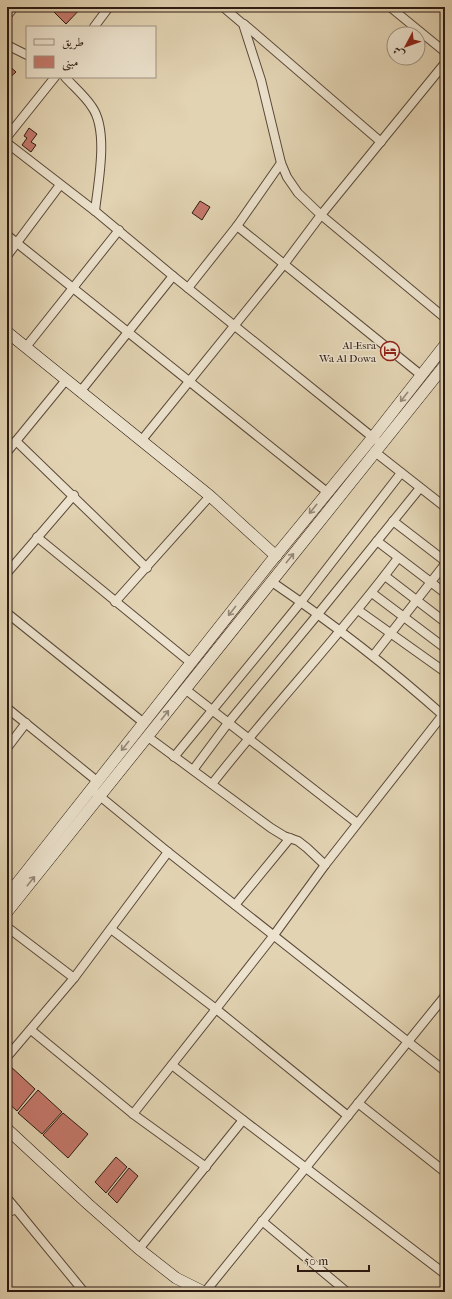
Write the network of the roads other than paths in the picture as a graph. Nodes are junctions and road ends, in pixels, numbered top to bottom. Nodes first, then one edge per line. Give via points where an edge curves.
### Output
1 (14, 7) edge
2 (110, 7) edge
3 (223, 7) edge
4 (390, 7) edge
5 (7, 16) edge
6 (243, 24) junction
7 (95, 26) edge
8 (7, 45) edge
9 (445, 52) edge
10 (26, 54) edge
11 (445, 63) edge
12 (54, 78) edge
13 (66, 78) edge
14 (7, 137) edge
15 (381, 142) junction
16 (7, 143) edge
17 (281, 163) junction
18 (60, 185) junction
19 (95, 211) junction
20 (321, 215) junction
21 (237, 226) junction
22 (119, 230) junction
23 (7, 235) edge
24 (17, 243) junction
25 (7, 256) edge
26 (285, 263) junction
27 (173, 276) junction
28 (74, 287) junction
29 (188, 288) junction
30 (445, 318) edge
31 (234, 325) junction
32 (7, 332) edge
33 (128, 332) junction
34 (445, 346) edge
35 (26, 347) junction
36 (445, 365) edge
37 (421, 375) junction
38 (66, 380) junction
39 (188, 381) junction
40 (80, 392) junction
41 (373, 438) junction
42 (142, 440) junction
43 (16, 441) junction
44 (379, 448) junction
45 (7, 452) edge
46 (401, 473) junction
47 (420, 488) junction
48 (327, 492) junction
49 (74, 496) junction
50 (210, 496) junction
51 (445, 507) edge
52 (393, 521) junction
53 (37, 537) junction
54 (377, 541) junction
55 (398, 558) junction
56 (272, 560) junction
57 (445, 560) edge
58 (445, 564) edge
59 (147, 568) junction
60 (280, 572) junction
61 (7, 573) edge
62 (385, 576) junction
63 (272, 582) junction
64 (431, 583) junction
65 (372, 593) junction
66 (445, 593) edge
67 (417, 601) junction
68 (115, 602) junction
69 (301, 602) junction
70 (358, 610) junction
71 (7, 613) edge
72 (318, 614) junction
73 (403, 617) junction
74 (445, 622) edge
75 (341, 631) junction
76 (391, 633) junction
77 (445, 648) edge
78 (373, 656) junction
79 (191, 663) junction
80 (445, 672) edge
81 (185, 689) junction
82 (7, 708) edge
83 (212, 711) junction
84 (444, 714) edge
85 (26, 723) junction
86 (144, 723) junction
87 (228, 723) junction
88 (148, 737) junction
89 (248, 738) junction
90 (7, 748) edge
91 (174, 757) junction
92 (193, 770) junction
93 (212, 784) junction
94 (94, 785) junction
95 (100, 796) junction
96 (357, 823) junction
97 (290, 838) junction
98 (168, 852) junction
99 (325, 865) junction
100 (9, 890) edge
101 (235, 905) junction
102 (7, 912) edge
103 (7, 927) edge
104 (111, 929) junction
105 (274, 935) junction
106 (74, 978) junction
107 (445, 996) edge
108 (216, 1009) junction
109 (31, 1030) junction
110 (408, 1042) junction
111 (7, 1057) edge
112 (172, 1065) junction
113 (445, 1071) edge
114 (358, 1103) junction
115 (133, 1114) junction
116 (348, 1116) junction
117 (243, 1120) junction
118 (7, 1129) edge
119 (206, 1167) junction
120 (306, 1168) junction
121 (445, 1172) edge
122 (7, 1198) edge
123 (16, 1209) junction
124 (7, 1214) edge
125 (262, 1221) junction
126 (139, 1249) junction
127 (445, 1274) edge
128 (199, 1291) edge
129 (84, 1292) edge
130 (347, 1292) edge

1 - 5 street
2 - 7 street
3 - 6 street
4 - 9 street
6 - 15 street
6 - 17 street via 261,80
8 - 10 street
11 - 15 street
12 - 14 street
13 - 19 street via 93,108 99,122 102,142
15 - 20 street
16 - 18 street
17 - 20 street via 287,178
17 - 21 street
18 - 19 street
18 - 24 street
19 - 22 street
20 - 26 street
20 - 30 street
21 - 26 street
21 - 29 street
22 - 27 street
22 - 28 street
23 - 24 street
24 - 25 street
24 - 28 street
26 - 31 street
26 - 37 street
27 - 29 street
27 - 33 street
28 - 33 street
28 - 35 street
29 - 31 street
31 - 39 street
31 - 41 street
32 - 35 street
33 - 39 street
33 - 40 street
34 - 37 street
35 - 38 street
36 - 44 street
37 -> 41 street
38 - 40 street
38 - 43 street
39 - 42 street
39 - 48 street
40 - 42 street
41 - 44 street
41 - 48 street
42 - 50 street
43 - 45 street
43 - 49 street
44 - 46 street
60 -> 44 street
46 - 47 street
46 - 69 street
47 - 51 street
47 - 52 street
48 -> 56 street
49 - 53 street
49 - 59 street
50 - 56 street
50 - 59 street
52 - 54 street
52 - 57 street
53 - 61 street
53 - 68 street
54 - 55 street
54 - 72 street
55 - 62 street
55 - 64 street
56 - 60 street
56 -> 79 street
58 - 64 street
59 - 68 street
60 - 63 street
62 - 65 street
62 - 67 street
63 - 69 street
63 - 81 street
64 - 66 street
64 - 67 street
65 - 70 street
65 - 73 street
67 - 73 street
67 - 74 street
68 - 79 street
69 - 72 street
69 - 83 street
70 - 75 street
70 - 76 street
71 - 86 street
72 - 75 street
72 - 87 street
73 - 76 street
73 - 77 street
75 - 78 street
75 - 89 street
76 - 78 street
76 - 80 street
78 - 84 street
79 - 86 street
81 - 83 street
88 -> 81 street
82 - 85 street
83 - 87 street
83 - 91 street
84 - 96 street
85 - 90 street
85 - 94 street
86 -> 94 street
87 - 89 street
87 - 92 street
88 - 91 street
88 - 95 street
89 - 93 street
89 - 96 street
91 - 92 street
92 - 93 street
93 - 97 street via 271,828
94 - 95 street
94 - 100 street
95 - 98 street
102 -> 95 street
96 - 99 street
97 - 99 street via 298,841
97 - 101 street
98 - 101 street
98 - 104 street
99 - 105 street
101 - 105 street
103 - 106 street
104 - 106 street
104 - 108 street
105 - 108 street
105 - 110 street
106 - 109 street
107 - 110 street
108 - 112 street
108 - 116 street
109 - 111 street
109 - 115 street
110 - 113 street
110 - 114 street
112 - 115 street
112 - 117 street
114 - 116 street
114 - 121 street
115 - 119 street
116 - 120 street
117 - 119 street
117 - 120 street
118 - 126 street
119 - 126 street
120 - 125 street
120 - 127 street
122 - 123 street
123 - 124 street
123 - 129 street
125 - 128 street
125 - 130 street
126 - 128 street via 176,1278

